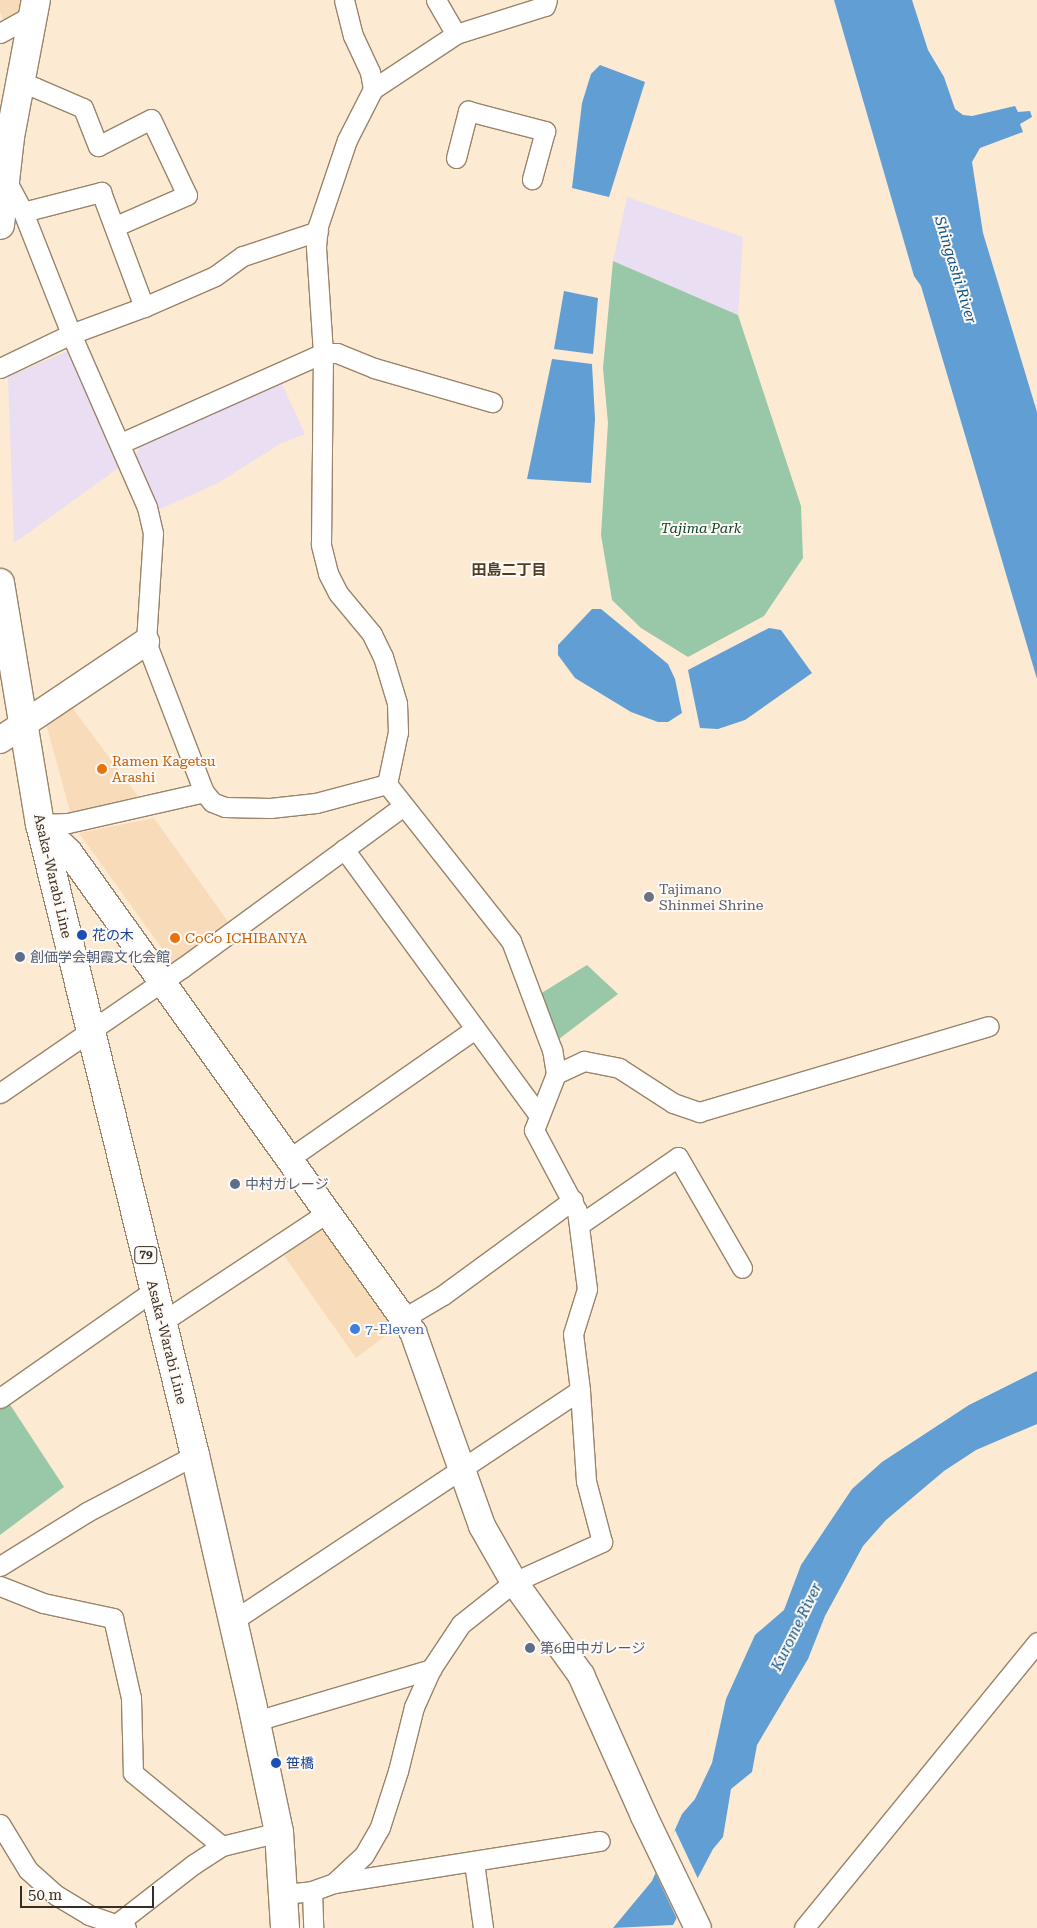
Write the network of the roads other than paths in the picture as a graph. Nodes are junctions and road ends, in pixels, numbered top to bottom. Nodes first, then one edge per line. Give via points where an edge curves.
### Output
1 (344, 0) edge
2 (436, 0) edge
3 (547, 0) edge
4 (35, 7) edge
5 (0, 33) edge
6 (456, 34) junction
7 (21, 85) junction
8 (373, 89) junction
9 (5, 131) edge
10 (456, 158) dead end
11 (532, 179) dead end
12 (12, 218) edge
13 (116, 226) junction
14 (318, 231) junction
15 (144, 308) junction
16 (71, 334) junction
17 (323, 353) junction
18 (0, 368) edge
19 (492, 402) dead end
20 (121, 443) junction
21 (0, 583) edge
22 (146, 642) junction
23 (11, 733) edge
24 (387, 784) junction
25 (204, 792) junction
26 (403, 806) junction
27 (40, 824) junction
28 (344, 849) junction
29 (163, 982) junction
30 (989, 1026) dead end
31 (90, 1029) junction
32 (475, 1029) junction
33 (556, 1074) junction
34 (0, 1093) edge
35 (539, 1115) junction
36 (290, 1158) junction
37 (573, 1200) junction
38 (328, 1212) junction
39 (579, 1225) junction
40 (742, 1268) dead end
41 (154, 1290) junction
42 (404, 1318) junction
43 (162, 1322) junction
44 (580, 1390) junction
45 (0, 1398) edge
46 (195, 1454) junction
47 (462, 1471) junction
48 (0, 1566) edge
49 (514, 1582) junction
50 (0, 1586) edge
51 (234, 1620) junction
52 (1037, 1642) edge
53 (431, 1669) junction
54 (256, 1721) junction
55 (0, 1824) edge
56 (279, 1832) junction
57 (600, 1841) dead end
58 (222, 1846) junction
59 (474, 1862) junction
60 (334, 1883) junction
61 (312, 1891) junction
62 (284, 1894) junction
63 (121, 1927) edge
64 (285, 1928) edge
65 (313, 1928) edge
66 (483, 1928) edge
67 (698, 1928) edge
68 (804, 1928) edge

1 - 8 street via 353,36 370,72
2 - 6 street
3 - 6 street via 544,6
4 - 5 street
4 - 7 main road
6 - 8 street
7 - 9 main road
7 - 13 street via 34,86 83,108 98,146 152,119 187,195
8 - 14 street via 347,140
9 - 12 main road via 5,178
10 - 11 street via 468,111 544,131
12 - 13 street via 101,192
12 - 16 street
13 - 15 street
14 - 15 street via 244,256 215,276
14 - 17 street via 316,246
15 - 16 street
16 - 18 street
16 - 20 street
17 - 19 street via 337,353 374,368
17 - 20 street
17 - 24 street via 321,544 328,573 338,593 372,634 384,657 396,703 398,732
20 - 22 street via 147,507 153,533
21 - 23 main road, Asaka-Warabi Line / 79
22 - 23 street
22 - 25 street
23 - 27 main road, Asaka-Warabi Line / 79
24 - 25 street via 316,803 270,808 225,807 212,802
24 - 26 street
25 - 27 street via 68,823
26 - 28 street
26 - 33 street via 511,941 552,1050
27 - 29 street via 69,852
27 - 31 main road, Asaka-Warabi Line / 79
28 - 29 street
28 - 32 street
29 - 31 street
29 - 36 street
30 - 33 street via 699,1112 673,1103 619,1068 584,1062
31 - 34 street
31 - 41 main road, Asaka-Warabi Line / 79
32 - 35 street
32 - 36 street
33 - 35 street
35 - 37 street via 534,1130
36 - 38 street
37 - 39 street
37 - 42 street via 442,1296
38 - 42 street
38 - 43 street
39 - 40 street via 678,1157
39 - 44 street via 587,1289 573,1334
41 - 43 main road, Asaka-Warabi Line / 79
41 - 45 street
42 - 47 street via 419,1345
43 - 46 main road, Asaka-Warabi Line / 79
44 - 47 street
44 - 49 street via 586,1481 602,1542
46 - 48 street via 87,1512
46 - 51 main road, Asaka-Warabi Line / 79
47 - 49 street via 482,1526
47 - 51 street
49 - 53 street via 461,1624
49 - 67 street via 581,1674
50 - 58 street via 44,1603 113,1618 131,1698 133,1773
51 - 54 main road, Asaka-Warabi Line / 79
52 - 68 street
53 - 54 street
53 - 60 street via 414,1707 380,1827 364,1855
54 - 56 main road, Asaka-Warabi Line / 79
55 - 63 street via 28,1870 56,1896
56 - 58 street
56 - 62 main road, Asaka-Warabi Line / 79
57 - 59 street
58 - 63 street via 194,1864
59 - 60 street
59 - 66 street
60 - 61 street
61 - 62 street
61 - 65 street
62 - 64 main road, Asaka-Warabi Line / 79

